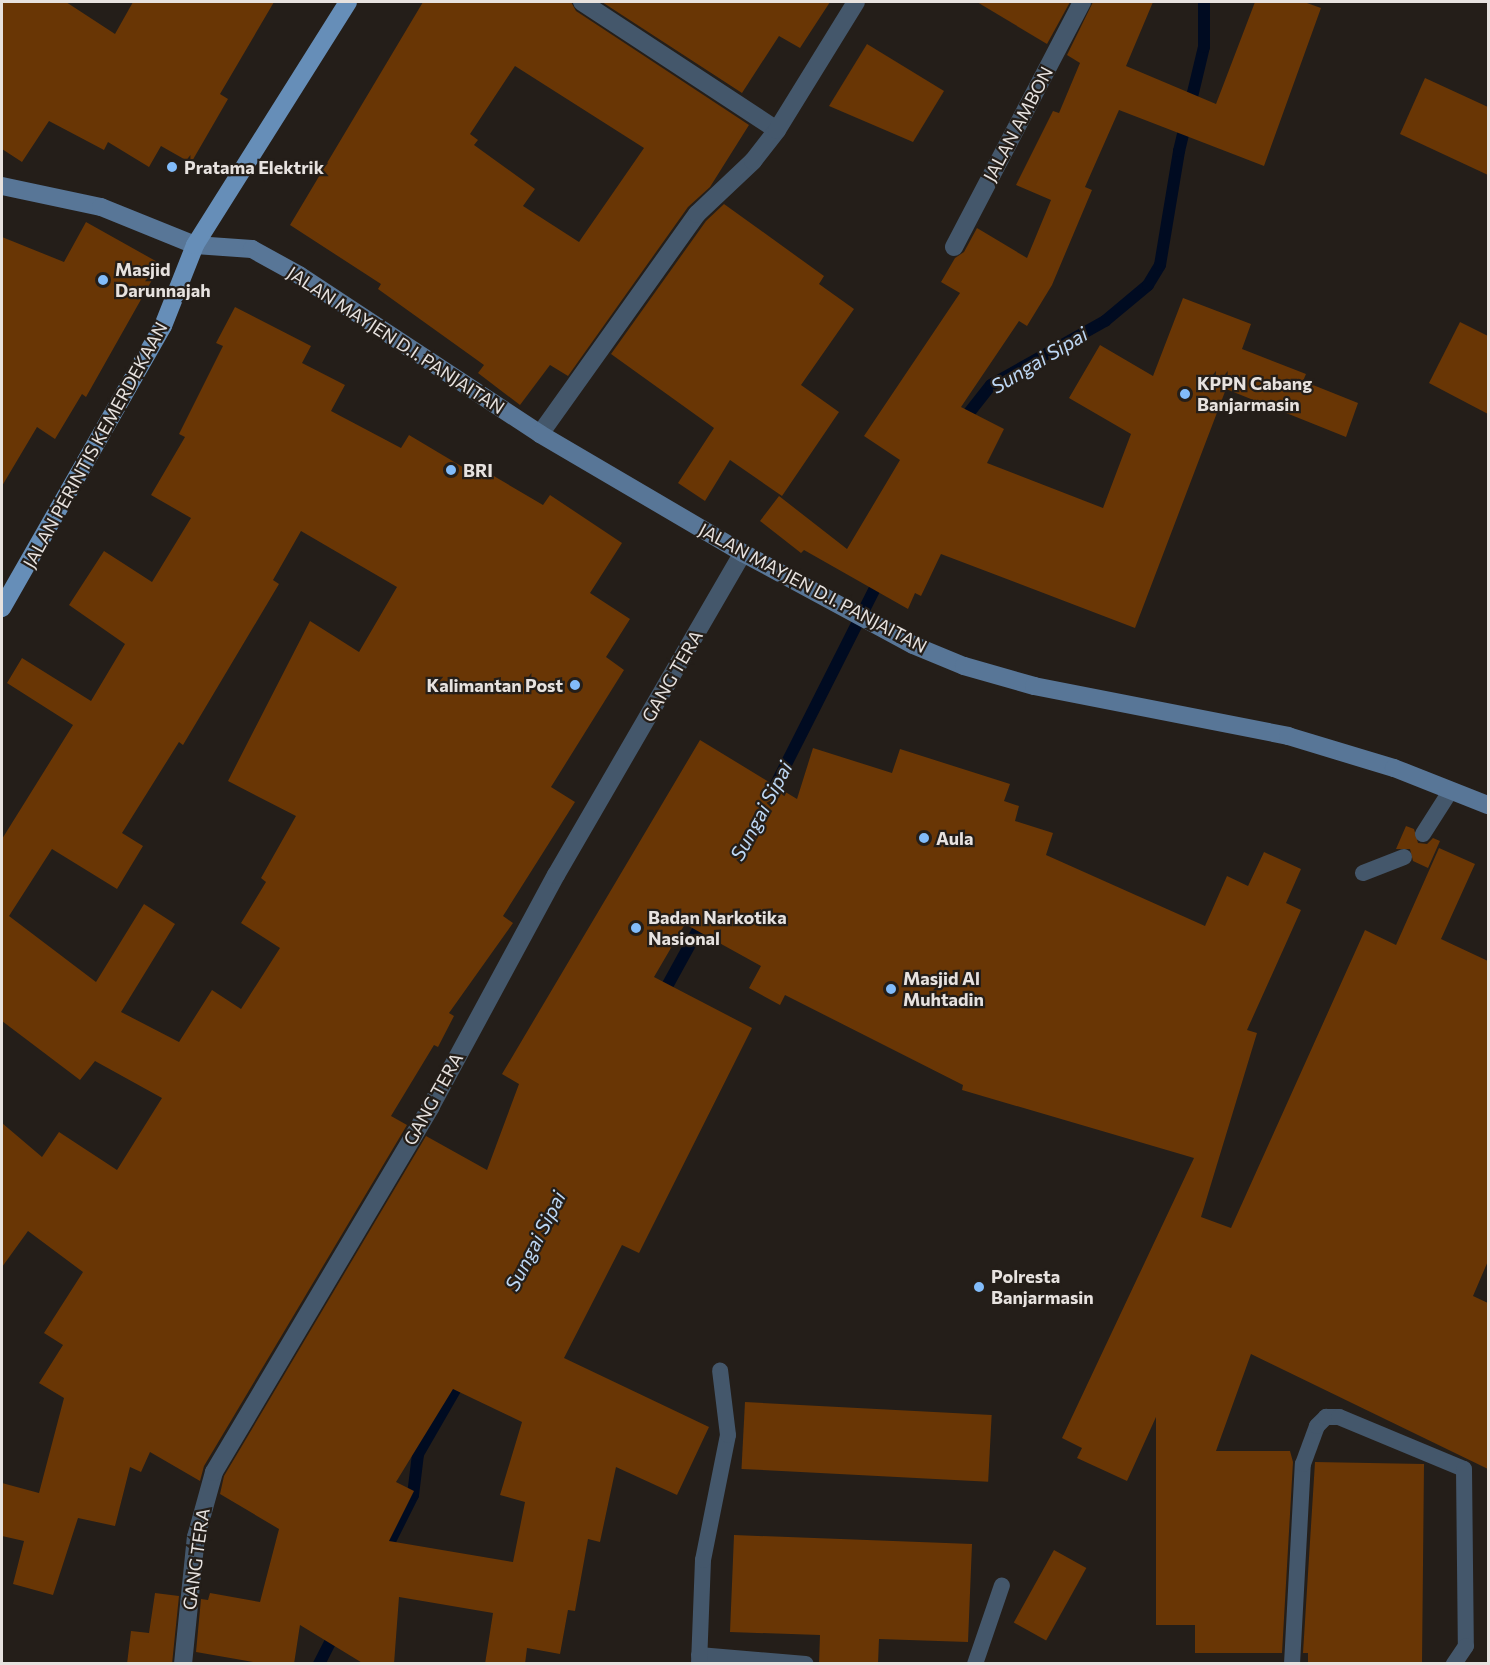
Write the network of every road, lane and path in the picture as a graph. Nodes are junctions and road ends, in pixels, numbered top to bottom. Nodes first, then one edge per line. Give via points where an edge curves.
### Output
1 (348, 2) edge
2 (582, 2) edge
3 (856, 2) edge
4 (1082, 2) edge
5 (777, 130) junction
6 (2, 186) edge
7 (195, 245) junction
8 (954, 247) dead end
9 (540, 434) junction
10 (743, 553) junction
11 (2, 608) edge
12 (1451, 790) junction
13 (1488, 805) edge
14 (1423, 834) dead end
15 (1404, 857) dead end
16 (1363, 873) dead end
17 (720, 1371) dead end
18 (1002, 1585) dead end
19 (699, 1659) edge
20 (183, 1664) edge
21 (806, 1664) edge
22 (975, 1664) edge
23 (1292, 1664) edge
24 (1454, 1664) edge

1 - 7 main road, JALAN PERINTIS KEMERDEKAAN
2 - 5 street
3 - 5 street
4 - 8 street, JALAN AMBON
5 - 9 street via 753,161 697,214
6 - 7 main road, JALAN MAYJEN D.I. PANJAITAN via 101,207
7 - 9 main road, JALAN MAYJEN D.I. PANJAITAN via 252,249 299,275
7 - 11 main road, JALAN PERINTIS KEMERDEKAAN via 163,326
9 - 10 main road, JALAN MAYJEN D.I. PANJAITAN
10 - 12 main road, JALAN MAYJEN D.I. PANJAITAN via 898,638 963,666 1034,686 1288,736
10 - 20 street, GANG TERA via 556,875 430,1106 214,1472 196,1537
12 - 13 main road, JALAN MAYJEN D.I. PANJAITAN
12 - 14 lane
15 - 16 lane
17 - 19 lane via 728,1435 704,1560
18 - 22 lane
19 - 21 lane
23 - 24 lane via 1303,1464 1317,1426 1326,1417 1339,1417 1464,1469 1466,1646

